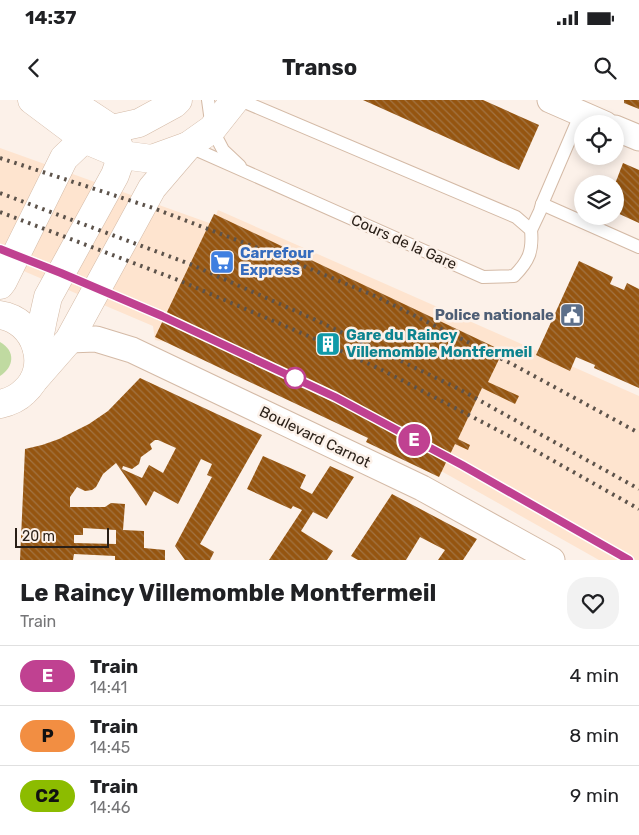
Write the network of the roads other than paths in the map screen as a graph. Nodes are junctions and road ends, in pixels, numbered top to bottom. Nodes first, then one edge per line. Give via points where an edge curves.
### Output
1 (32, 100) edge
2 (68, 100) edge
3 (178, 100) edge
4 (208, 100) edge
5 (235, 100) edge
6 (240, 100) edge
7 (550, 100) edge
8 (586, 107) edge
9 (112, 128) junction
10 (212, 128) junction
11 (624, 132) edge
12 (639, 138) edge
13 (84, 140) junction
14 (188, 146) junction
15 (122, 154) junction
16 (249, 174) junction
17 (542, 204) junction
18 (531, 230) junction
19 (639, 248) edge
20 (0, 285) edge
21 (0, 315) edge
22 (69, 340) junction
23 (37, 349) junction
24 (34, 380) junction
25 (0, 404) edge
26 (552, 560) edge

1 - 13 main road
2 - 9 main road
3 - 9 main road via 139,123
4 - 10 lane, Cours de la Gare
5 - 10 main road
6 - 18 lane via 516,217
7 - 8 street
8 - 17 lane, Cours de la Gare
9 - 13 main road
9 - 15 main road
10 - 14 main road
10 - 16 lane, Cours de la Gare via 223,150
11 - 12 street
13 - 15 main road
13 - 20 main road via 64,158
14 - 15 main road via 152,159
14 - 16 lane, Cours de la Gare
14 - 22 main road via 152,188
15 - 23 main road via 115,175 48,297
16 - 18 lane, Cours de la Gare via 483,277 514,276 530,253
17 - 18 lane, Cours de la Gare
17 - 19 lane
21 - 23 main road via 20,323 31,334
22 - 24 main road
22 - 26 street, Boulevard Carnot via 96,339 132,350 422,488
23 - 24 main road via 39,359
24 - 25 main road via 25,392

